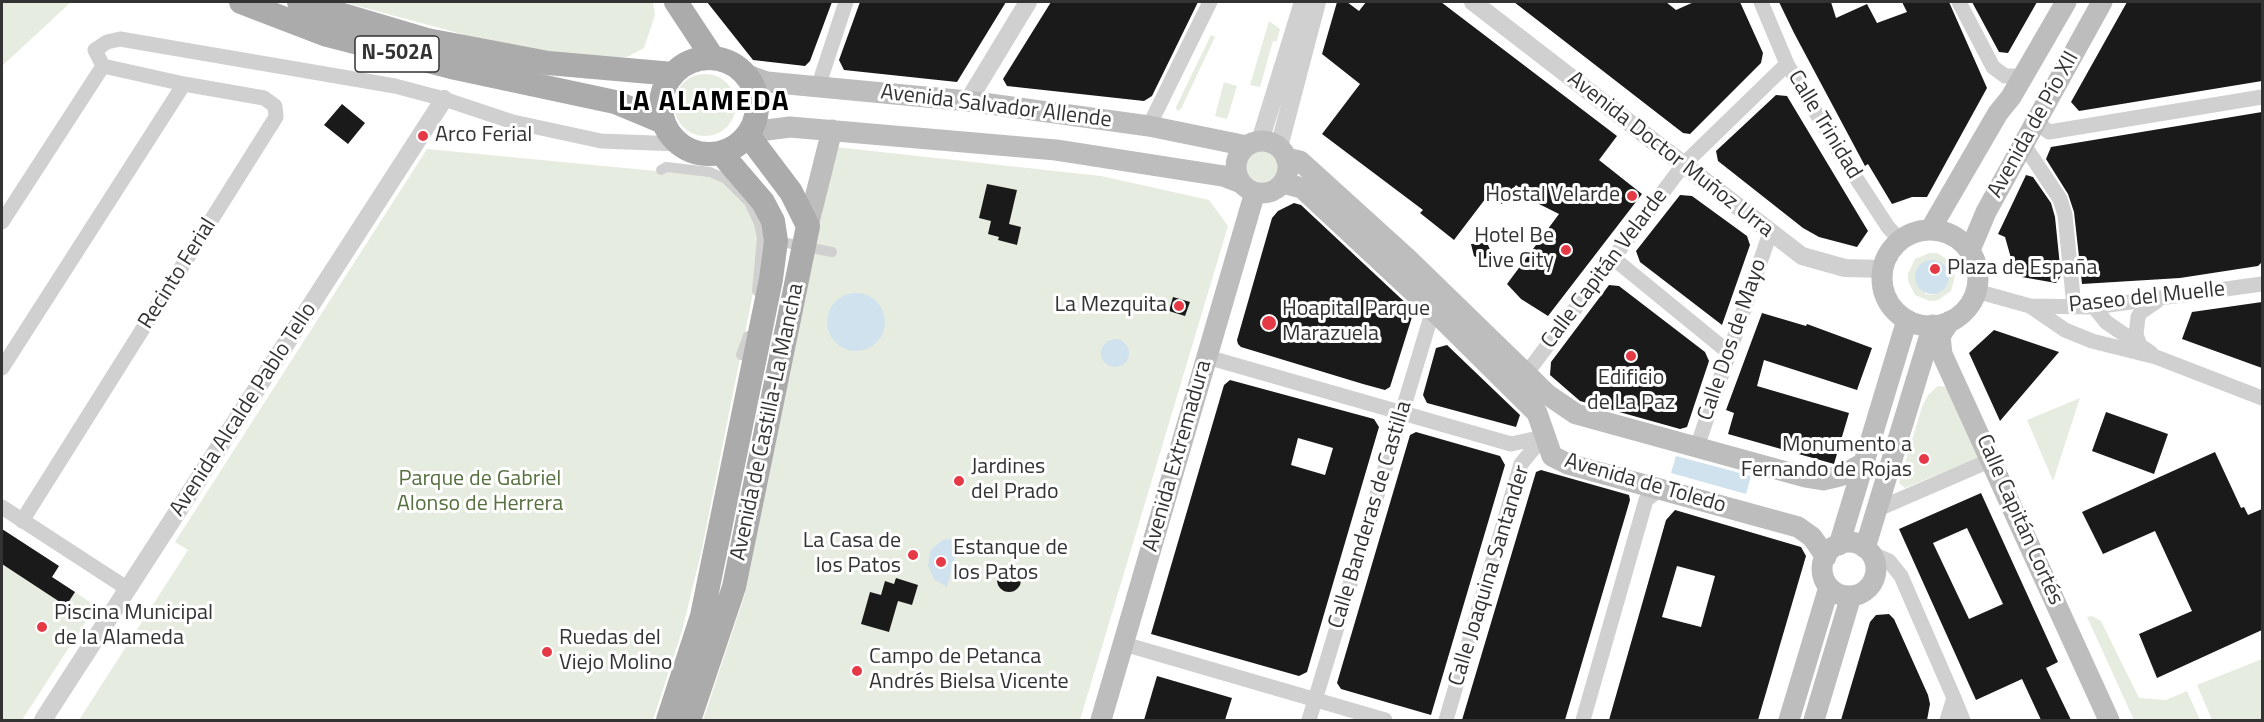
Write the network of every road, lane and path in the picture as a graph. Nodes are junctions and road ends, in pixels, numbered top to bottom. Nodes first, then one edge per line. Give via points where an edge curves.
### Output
1 (242, 2) edge
2 (299, 2) edge
3 (676, 2) edge
4 (846, 2) edge
5 (1028, 2) edge
6 (1210, 2) edge
7 (1303, 2) edge
8 (1317, 2) edge
9 (1473, 2) edge
10 (1761, 2) edge
11 (1959, 2) edge
12 (2066, 2) edge
13 (2102, 2) edge
14 (713, 58) junction
15 (1787, 64) junction
16 (103, 66) junction
17 (2026, 72) junction
18 (673, 74) junction
19 (745, 74) junction
20 (184, 84) junction
21 (818, 87) junction
22 (2262, 97) edge
23 (444, 99) junction
24 (968, 101) junction
25 (2035, 121) junction
26 (663, 122) junction
27 (1149, 126) junction
28 (832, 130) junction
29 (749, 133) junction
30 (679, 144) junction
31 (2024, 145) junction
32 (1268, 148) junction
33 (721, 153) junction
34 (1684, 164) junction
35 (661, 170) dead end
36 (1283, 183) junction
37 (1248, 187) junction
38 (2, 222) edge
39 (1930, 230) junction
40 (1770, 233) junction
41 (806, 235) junction
42 (769, 239) junction
43 (1900, 240) junction
44 (1970, 250) junction
45 (832, 252) dead end
46 (1613, 258) junction
47 (1883, 269) junction
48 (2262, 284) edge
49 (1976, 291) junction
50 (2164, 298) junction
51 (2030, 306) junction
52 (2074, 307) junction
53 (2094, 307) junction
54 (1433, 310) junction
55 (1907, 320) junction
56 (1942, 323) junction
57 (2140, 345) junction
58 (1728, 352) junction
59 (741, 355) dead end
60 (1207, 357) junction
61 (2156, 357) junction
62 (2, 368) edge
63 (1526, 374) junction
64 (1959, 389) junction
65 (1912, 395) junction
66 (2262, 398) edge
67 (1401, 413) junction
68 (1576, 414) junction
69 (1544, 437) junction
70 (1697, 447) junction
71 (1991, 460) junction
72 (1862, 465) junction
73 (1660, 489) junction
74 (2, 507) edge
75 (1878, 509) junction
76 (22, 521) junction
77 (1832, 551) junction
78 (1868, 551) junction
79 (1829, 587) junction
80 (128, 589) junction
81 (1851, 596) junction
82 (1124, 644) junction
83 (1954, 698) junction
84 (1316, 700) junction
85 (43, 720) edge
86 (668, 720) edge
87 (689, 720) edge
88 (1101, 720) edge
89 (1309, 720) edge
90 (1385, 720) edge
91 (1446, 720) edge
92 (1583, 720) edge
93 (1789, 720) edge
94 (1814, 720) edge
95 (1947, 720) edge
96 (1963, 720) edge
97 (2109, 720) edge

1 - 26 main road, N-502A via 327,35 615,102
2 - 18 main road, N-502A via 426,40 548,63
3 - 14 main road
4 - 21 street
5 - 24 street
6 - 27 street
7 - 32 street, Avenida Extremadura
8 - 32 street, Avenida Extremadura
9 - 34 street, Avenida Doctor Muñoz Urra
10 - 15 street, Calle Trinidad
11 - 17 street via 1993,67 2005,76
12 - 17 main road, Avenida de Pío XII
13 - 25 main road, Avenida de Pío XII
14 - 18 main road via 684,64
14 - 19 main road via 731,62
15 - 34 street, Calle Capitán Velarde
15 - 43 street, Calle Trinidad via 1887,227
16 - 20 street, Recinto Ferial
16 - 23 street via 95,51 120,39 395,86
16 - 38 street
17 - 39 main road, Avenida de Pío XII
18 - 26 main road via 664,88
19 - 21 main road, Avenida Salvador Allende via 767,82
19 - 29 main road via 757,97 758,110
20 - 62 street
20 - 76 street, Recinto Ferial via 264,98 275,106 276,117
21 - 24 main road, Avenida Salvador Allende
22 - 25 street via 2049,132
23 - 30 street via 513,122 601,141
23 - 80 street, Avenida Alcalde Pablo Tello
24 - 27 main road, Avenida Salvador Allende
25 - 31 main road, Avenida de Pío XII
26 - 30 main road
27 - 32 main road, Avenida Salvador Allende
28 - 29 main road, Avenida Salvador Allende via 790,127
28 - 37 main road, Avenida Salvador Allende via 1056,150 1202,173
28 - 41 main road
29 - 33 main road via 733,149
29 - 41 main road via 791,192
30 - 33 main road via 699,154
31 - 44 main road, Avenida de Pío XII via 1986,212
31 - 52 street via 2060,199 2065,215
32 - 36 main road, Avenida Extremadura via 1288,171
32 - 37 main road, Avenida Extremadura via 1239,155 1237,163
32 - 63 main road via 1300,161
33 - 42 main road, Avenida de Castilla-La Mancha via 764,202 773,221
34 - 40 street, Avenida Doctor Muñoz Urra
34 - 46 street, Calle Capitán Velarde
35 - 42 street via 666,167 710,172 726,179 749,202
36 - 37 main road via 1269,192
36 - 54 main road, Avenida de Toledo via 1302,188
37 - 60 main road, Avenida Extremadura
39 - 43 main road via 1917,231
39 - 44 main road via 1955,236
40 - 47 street, Avenida Doctor Muñoz Urra via 1802,256 1845,268
40 - 58 street, Calle Dos de Mayo
41 - 42 street
41 - 45 street
41 - 87 main road, Avenida de Castilla-La Mancha via 734,587
42 - 59 street via 747,344
42 - 86 main road, Avenida de Castilla-La Mancha via 771,279 702,615
43 - 47 main road via 1887,256
44 - 49 main road via 1977,270
46 - 58 street
46 - 63 street, Calle Capitán Velarde
47 - 55 main road via 1887,298
48 - 50 street, Paseo del Muelle
49 - 51 street
49 - 56 main road via 1968,306
50 - 53 street, Paseo del Muelle
50 - 57 street via 2141,312 2136,324
51 - 52 street, Paseo del Muelle
51 - 61 street via 2065,330 2092,341
52 - 53 street, Paseo del Muelle
53 - 57 street via 2106,322
54 - 67 street, Calle Banderas de Castilla
54 - 69 main road, Avenida de Toledo via 1537,413
55 - 56 main road
55 - 72 main road
56 - 64 main road, Calle Capitán Cortés via 1940,348
56 - 65 main road
57 - 61 street
58 - 70 street, Calle Dos de Mayo
60 - 67 street
60 - 82 main road, Avenida Extremadura
61 - 66 street
63 - 68 main road
64 - 65 main road via 1936,378 1922,383
64 - 71 main road, Calle Capitán Cortés
65 - 75 main road
67 - 69 street via 1511,444
67 - 84 street, Calle Banderas de Castilla
68 - 69 main road via 1562,411 1551,415
68 - 70 main road
69 - 73 main road, Avenida de Toledo via 1552,456 1568,464
69 - 91 street, Calle Joaquina Santander via 1521,464
70 - 72 main road via 1823,480
71 - 75 street
71 - 97 main road, Calle Capitán Cortés
72 - 77 main road
73 - 77 main road, Avenida de Toledo via 1798,527
73 - 92 street via 1646,500
74 - 76 street
75 - 78 main road
76 - 80 street
77 - 78 main road via 1852,543
77 - 79 main road via 1823,574
78 - 81 main road via 1875,565 1874,580 1867,590
78 - 83 street via 1889,561 1901,576
79 - 81 main road via 1840,595
79 - 93 main road
80 - 85 street, Avenida Alcalde Pablo Tello
81 - 94 main road
82 - 84 street
82 - 88 main road, Avenida Extremadura
83 - 95 street
83 - 96 street
84 - 89 street, Calle Banderas de Castilla
84 - 90 street

